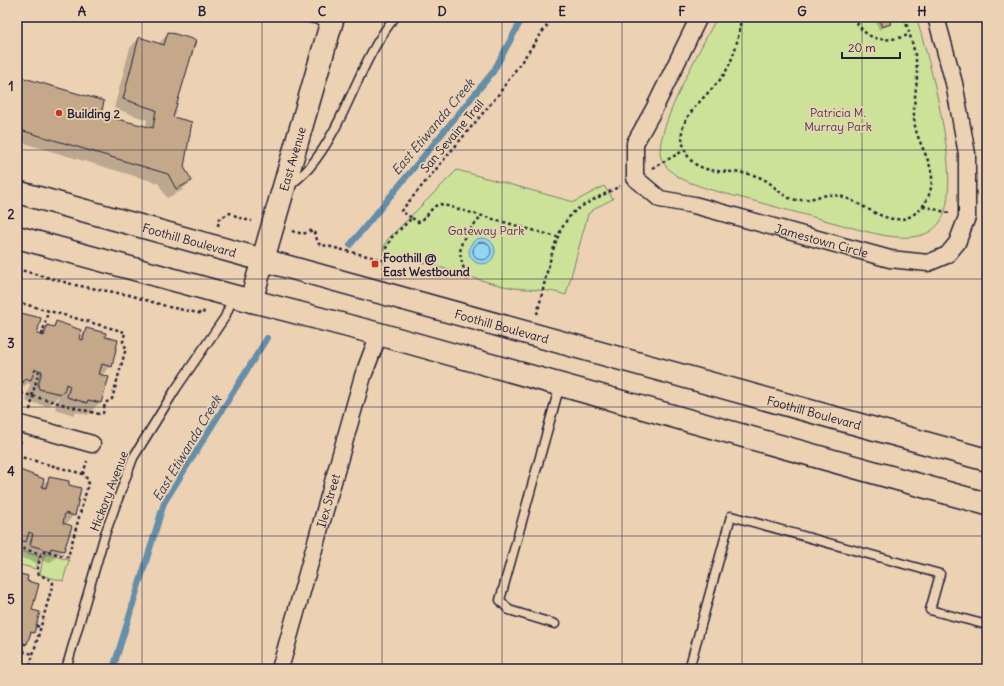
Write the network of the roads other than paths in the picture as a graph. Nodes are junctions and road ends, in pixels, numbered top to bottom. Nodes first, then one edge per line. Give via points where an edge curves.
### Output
1 (305, 17) edge
2 (395, 17) edge
3 (699, 17) edge
4 (936, 17) edge
5 (332, 19) edge
6 (17, 192) edge
7 (281, 194) junction
8 (17, 237) edge
9 (262, 260) junction
10 (242, 298) junction
11 (379, 334) junction
12 (560, 385) junction
13 (22, 425) edge
14 (92, 452) road end
15 (987, 460) edge
16 (987, 504) edge
17 (555, 624) dead end
18 (987, 625) edge
19 (66, 669) edge
20 (280, 669) edge
21 (689, 669) edge

1 - 5 lane
2 - 7 lane via 368,58 321,151 308,169
3 - 4 street, Jamestown Circle via 635,143 635,178 660,199 694,205 890,259 928,263 947,255 957,243 967,217 967,154 954,83
5 - 7 main road, East Avenue
6 - 9 main road, Foothill Boulevard
7 - 9 main road, East Avenue
8 - 10 main road
9 - 10 main road, East Avenue
9 - 15 main road, Foothill Boulevard
10 - 11 main road
10 - 19 lane, Hickory Avenue via 225,317 175,390 133,458 105,534
11 - 12 main road
11 - 20 street, Ilex Street via 363,376
12 - 16 main road
12 - 17 lane via 500,600 508,610
13 - 14 street
18 - 21 lane via 930,610 940,574 731,516

